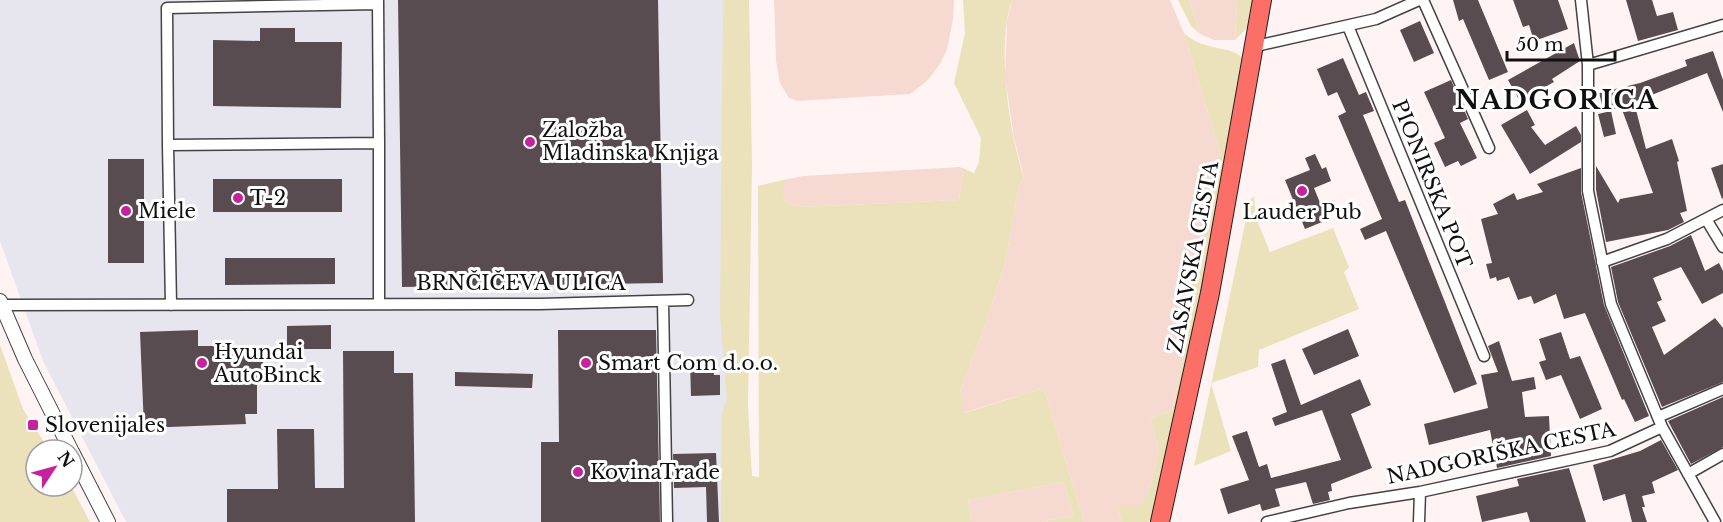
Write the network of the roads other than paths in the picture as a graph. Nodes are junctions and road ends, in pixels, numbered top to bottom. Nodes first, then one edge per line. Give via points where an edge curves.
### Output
1 (1263, 0) edge
2 (1421, 0) edge
3 (1581, 0) edge
4 (378, 2) edge
5 (1348, 26) junction
6 (1723, 26) edge
7 (1256, 46) junction
8 (1588, 65) junction
9 (379, 143) junction
10 (168, 145) junction
11 (1490, 148) dead end
12 (1723, 210) edge
13 (1706, 219) junction
14 (1723, 247) edge
15 (1602, 262) junction
16 (688, 300) dead end
17 (663, 301) junction
18 (1, 303) edge
19 (379, 304) junction
20 (171, 305) junction
21 (1484, 356) dead end
22 (1723, 389) edge
23 (1660, 422) junction
24 (66, 438) edge
25 (1723, 454) edge
26 (1688, 474) junction
27 (84, 475) edge
28 (1420, 492) junction
29 (108, 522) edge
30 (667, 522) edge
31 (1160, 522) edge
32 (1267, 522) edge
33 (1419, 522) edge
34 (1715, 522) edge

1 - 7 main road, ZASAVSKA CESTA
2 - 5 street
2 - 11 street
3 - 8 street
4 - 9 street
4 - 10 street via 167,8
5 - 7 street
5 - 21 street, PIONIRSKA POT
6 - 8 street
7 - 31 main road, ZASAVSKA CESTA via 1210,293
8 - 15 street via 1588,191
9 - 10 street
9 - 19 street
10 - 20 street
12 - 13 street
13 - 14 street
13 - 15 street via 1666,239
15 - 23 street via 1611,304
16 - 17 street, BRNČIČEVA ULICA
17 - 19 street, BRNČIČEVA ULICA
17 - 30 street
18 - 20 street, BRNČIČEVA ULICA
18 - 24 street, BRNČIČEVA ULICA
19 - 20 street, BRNČIČEVA ULICA
22 - 23 street, NADGORIŠKA CESTA
23 - 26 street
23 - 28 street, NADGORIŠKA CESTA via 1610,452
25 - 26 street
26 - 34 street
27 - 29 street, BRNČIČEVA ULICA
28 - 32 street, NADGORIŠKA CESTA
28 - 33 street

